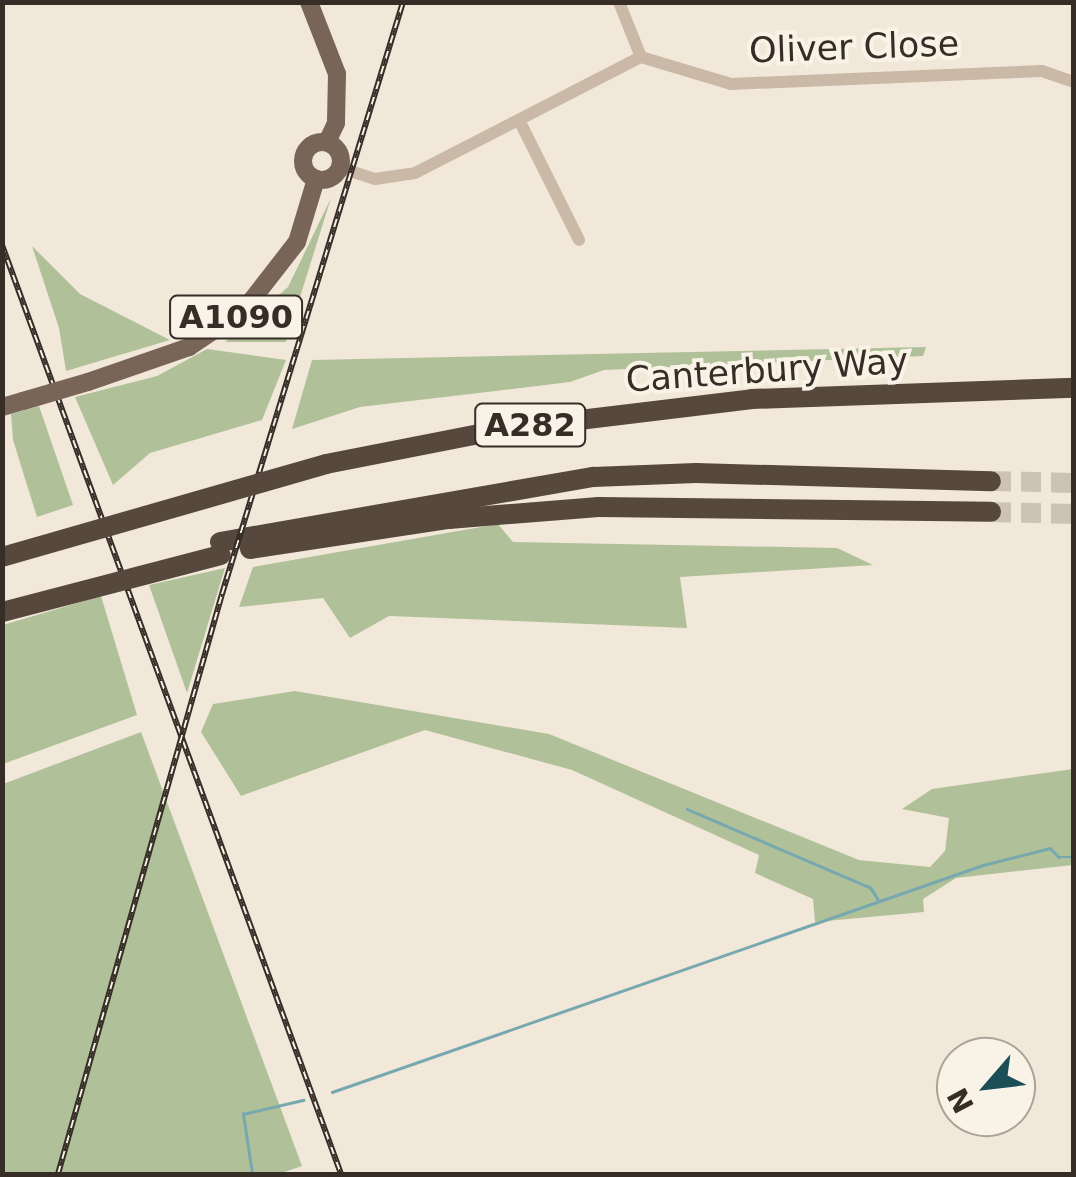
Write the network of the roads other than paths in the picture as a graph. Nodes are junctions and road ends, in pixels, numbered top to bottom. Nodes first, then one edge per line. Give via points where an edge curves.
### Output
1 (309, 2) edge
2 (619, 2) edge
3 (641, 57) junction
4 (1071, 81) dead end
5 (518, 120) junction
6 (327, 142) junction
7 (341, 168) junction
8 (316, 180) junction
9 (580, 240) dead end
10 (1074, 388) edge
11 (2, 407) edge
12 (991, 481) tunnel mouth
13 (990, 512) tunnel mouth
14 (273, 538) junction
15 (2, 557) edge
16 (2, 598) edge
17 (2, 612) edge

1 - 6 main road, A1090 via 337,74 336,123
2 - 3 street
3 - 4 street, Oliver Close via 731,84 1042,71
3 - 5 street
5 - 7 street via 404,176 375,178
5 - 9 street
6 - 7 main road via 338,149
6 - 8 main road, A1090 via 305,153 305,169
7 - 8 main road via 333,178
8 - 11 main road, A1090, bridge via 298,242 244,310 189,347
10 - 15 highway, Canterbury Way / A282, bridge via 752,399 505,429 310,468
12 - 14 highway, A282 via 607,476 494,489
13 - 14 highway, A282 via 599,507
14 - 16 highway, A282
14 - 17 highway, A282, bridge

